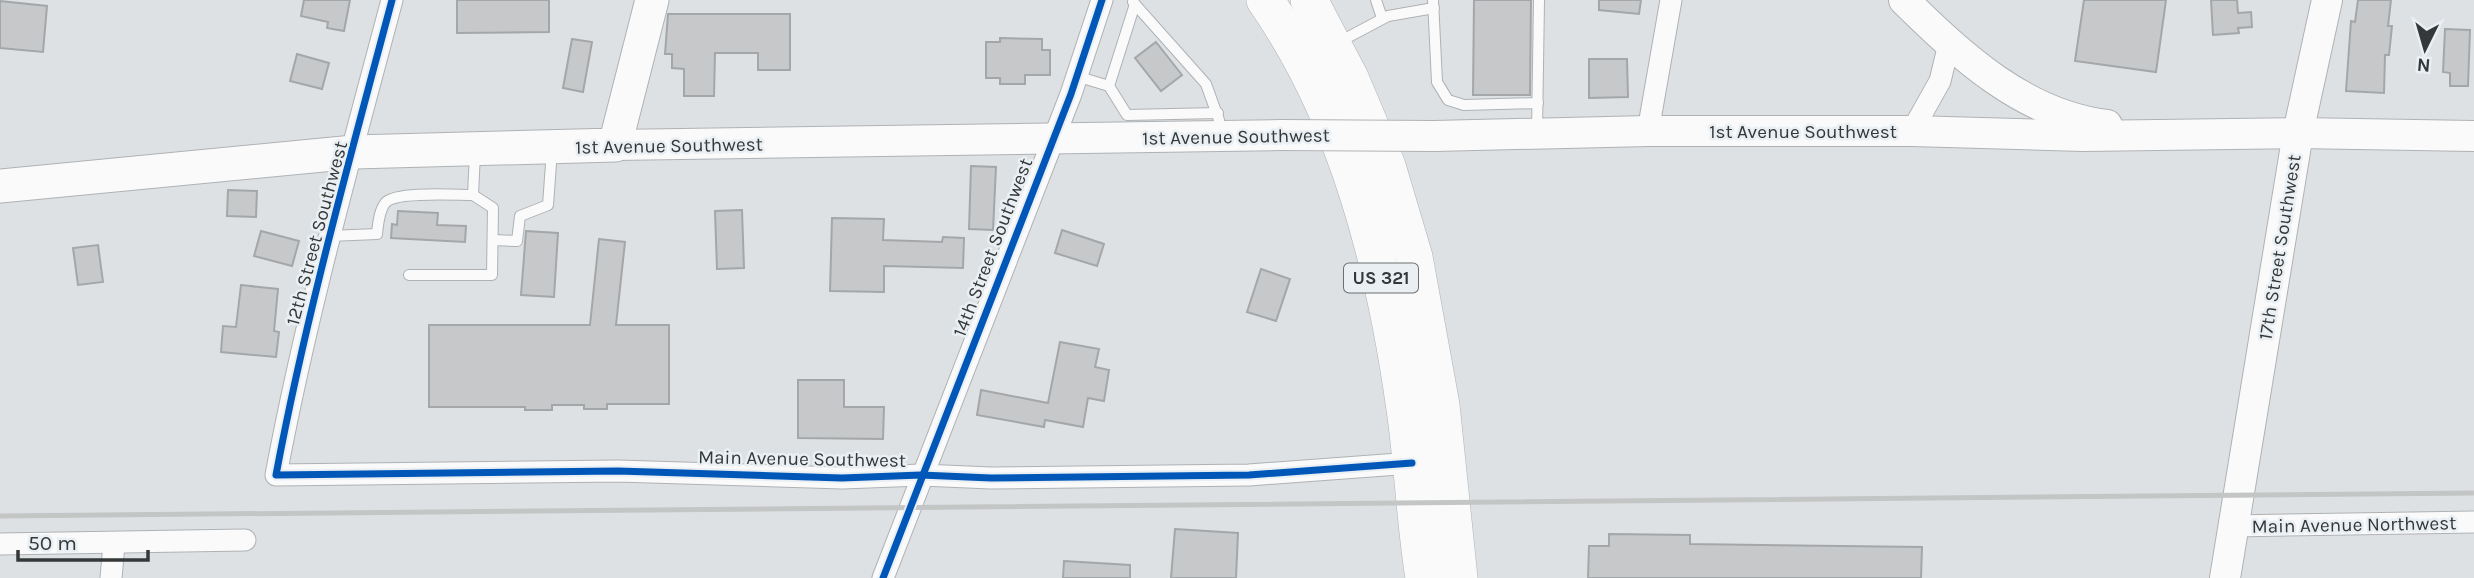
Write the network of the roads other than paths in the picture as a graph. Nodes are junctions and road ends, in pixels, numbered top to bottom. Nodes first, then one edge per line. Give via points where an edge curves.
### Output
1 (392, 0) edge
2 (652, 0) edge
3 (1102, 0) edge
4 (1265, 0) edge
5 (1309, 0) edge
6 (1376, 0) edge
7 (1539, 0) edge
8 (1671, 0) edge
9 (1904, 0) edge
10 (2327, 0) edge
11 (1133, 2) edge
12 (1434, 4) edge
13 (1382, 18) junction
14 (1950, 44) junction
15 (1333, 45) junction
16 (1076, 76) junction
17 (1108, 86) junction
18 (1538, 103) junction
19 (1220, 125) junction
20 (1128, 126) junction
21 (1648, 131) junction
22 (1912, 131) junction
23 (1537, 133) junction
24 (2181, 133) junction
25 (2298, 133) junction
26 (2474, 136) edge
27 (1051, 138) junction
28 (615, 145) junction
29 (552, 147) junction
30 (475, 150) junction
31 (354, 152) junction
32 (0, 187) edge
33 (472, 195) junction
34 (329, 236) junction
35 (493, 240) junction
36 (409, 275) dead end
37 (1412, 463) junction
38 (276, 475) joint
39 (921, 475) junction
40 (2474, 522) edge
41 (2233, 526) junction
42 (245, 540) dead end
43 (0, 544) edge
44 (114, 544) junction
45 (111, 578) edge
46 (883, 578) edge
47 (1424, 578) edge
48 (1459, 578) edge
49 (2225, 578) edge

1 - 31 street, 12th Street Southwest
2 - 28 main road
3 - 16 street, 14th Street Southwest
4 - 37 highway, US 321 via 1315,84 1349,168 1377,260
5 - 15 highway, US 321
6 - 13 lane
7 - 18 lane
8 - 21 street
9 - 14 main road
10 - 25 main road, 17th Street Southwest
11 - 17 lane
11 - 19 lane via 1206,84
12 - 13 lane
12 - 18 lane via 1437,82 1448,100 1464,105
13 - 15 lane
14 - 22 street via 1940,81
14 - 24 main road via 1979,69 2036,104 2101,124
15 - 48 highway, US 321 via 1387,166 1414,257 1441,405
16 - 17 lane
16 - 27 street, 14th Street Southwest
17 - 20 lane
18 - 23 lane
19 - 20 main road, 1st Avenue Southwest
19 - 23 main road, 1st Avenue Southwest, bridge via 1282,135
20 - 27 main road, 1st Avenue Southwest
21 - 22 main road, 1st Avenue Southwest
21 - 23 main road, 1st Avenue Southwest
22 - 24 main road, 1st Avenue Southwest via 2071,136
24 - 25 main road, 1st Avenue Southwest
25 - 26 main road, 1st Avenue Southwest
25 - 41 main road, 17th Street Southwest
27 - 28 main road, 1st Avenue Southwest
27 - 39 street, 14th Street Southwest
28 - 29 main road, 1st Avenue Southwest
29 - 30 main road, 1st Avenue Southwest
29 - 35 lane via 548,205 520,216 516,241
30 - 31 main road, 1st Avenue Southwest
30 - 33 lane
31 - 32 main road, 1st Avenue Southwest
31 - 34 street, 12th Street Southwest
33 - 34 lane via 399,196 386,202 377,234
33 - 35 lane via 493,208
34 - 38 street, 12th Street Southwest
35 - 36 lane via 492,275
37 - 39 street, Main Avenue Southwest via 1249,475
37 - 47 highway, US 321
38 - 39 street, Main Avenue Southwest via 568,471 842,478
39 - 46 street, 14th Street Southwest
40 - 41 street, Main Avenue Northwest
41 - 49 main road, 17th Street Southwest
42 - 44 street
43 - 44 street
44 - 45 street

